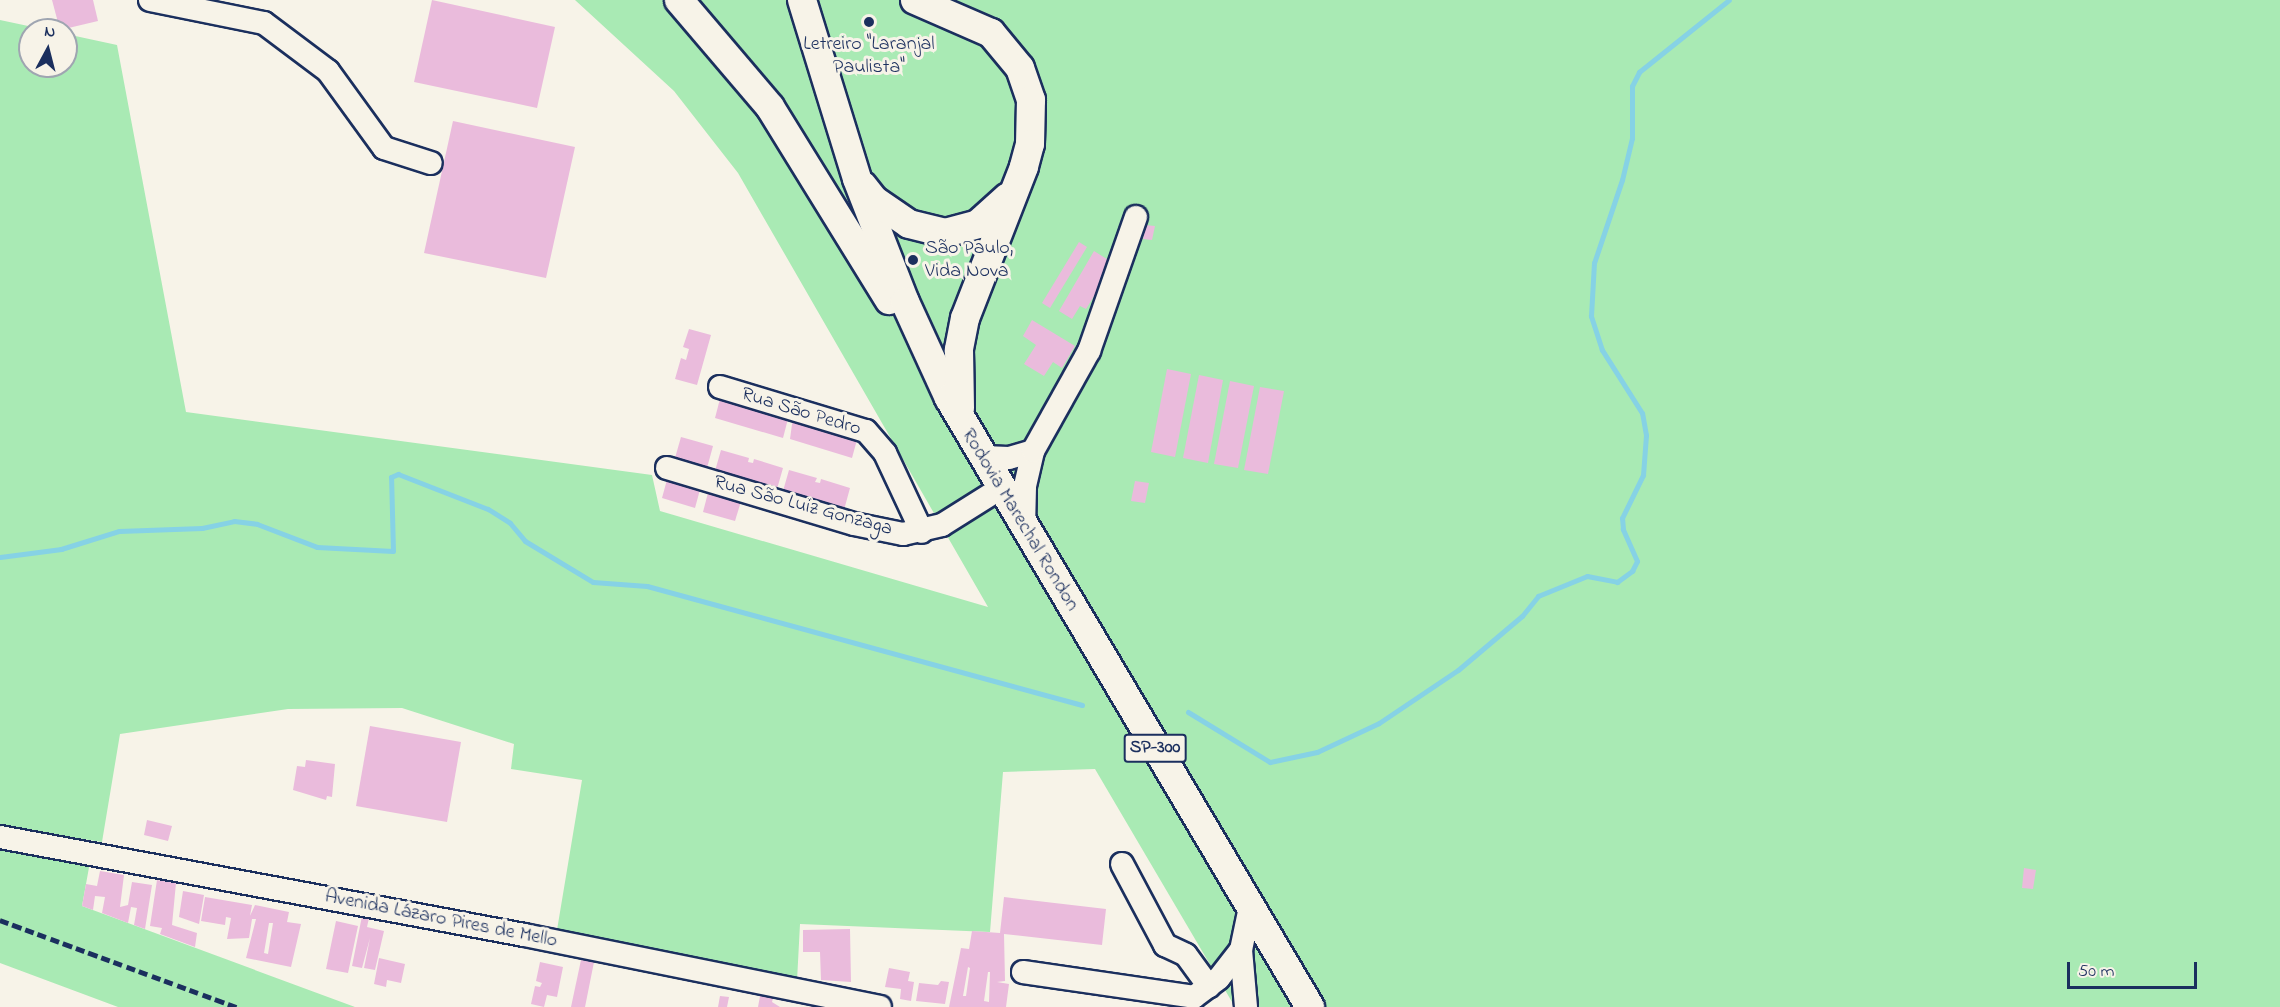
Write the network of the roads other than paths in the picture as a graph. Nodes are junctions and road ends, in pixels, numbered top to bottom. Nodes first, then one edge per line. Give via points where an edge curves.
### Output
1 (150, 0) edge
2 (679, 0) edge
3 (802, 0) edge
4 (915, 0) edge
5 (431, 163) dead end
6 (857, 179) junction
7 (1011, 193) junction
8 (1136, 217) dead end
9 (720, 387) dead end
10 (955, 408) junction
11 (1033, 451) junction
12 (983, 457) junction
13 (667, 468) dead end
14 (1001, 488) junction
15 (1024, 529) junction
16 (922, 532) junction
17 (0, 837) edge
18 (1122, 864) dead end
19 (1250, 908) junction
20 (1241, 950) junction
21 (1023, 972) dead end
22 (1209, 987) junction
23 (880, 1007) edge
24 (1246, 1007) edge
25 (1310, 1007) edge

1 - 5 street via 264,23 328,70 384,148
2 - 10 main road via 770,107
3 - 6 main road, Rodovia Marechal Rondon / SP-300
4 - 7 main road via 955,14 991,33 1020,68 1033,118 1030,144
6 - 7 main road via 874,200 909,224 945,233 978,224
6 - 10 main road, Rodovia Marechal Rondon / SP-300 via 905,302
7 - 10 main road via 964,318
8 - 11 street via 1089,351
9 - 16 street, Rua São Pedro via 866,431 878,442
10 - 12 main road, Rodovia Marechal Rondon / SP-300
11 - 12 street via 1009,458
11 - 15 street via 1025,486
12 - 14 main road, Rodovia Marechal Rondon / SP-300
13 - 16 street, Rua São Luiz Gonzaga via 876,530
14 - 15 main road, Rodovia Marechal Rondon / SP-300
14 - 16 street, Rua São Luiz Gonzaga via 942,525
15 - 19 main road, Rodovia Marechal Rondon / SP-300
17 - 23 street, Avenida Lázaro Pires de Mello via 524,935
18 - 22 street via 1165,945 1186,955
19 - 20 street
19 - 25 main road, Rodovia Marechal Rondon / SP-300
20 - 22 street
20 - 24 street
21 - 22 street via 1185,998

